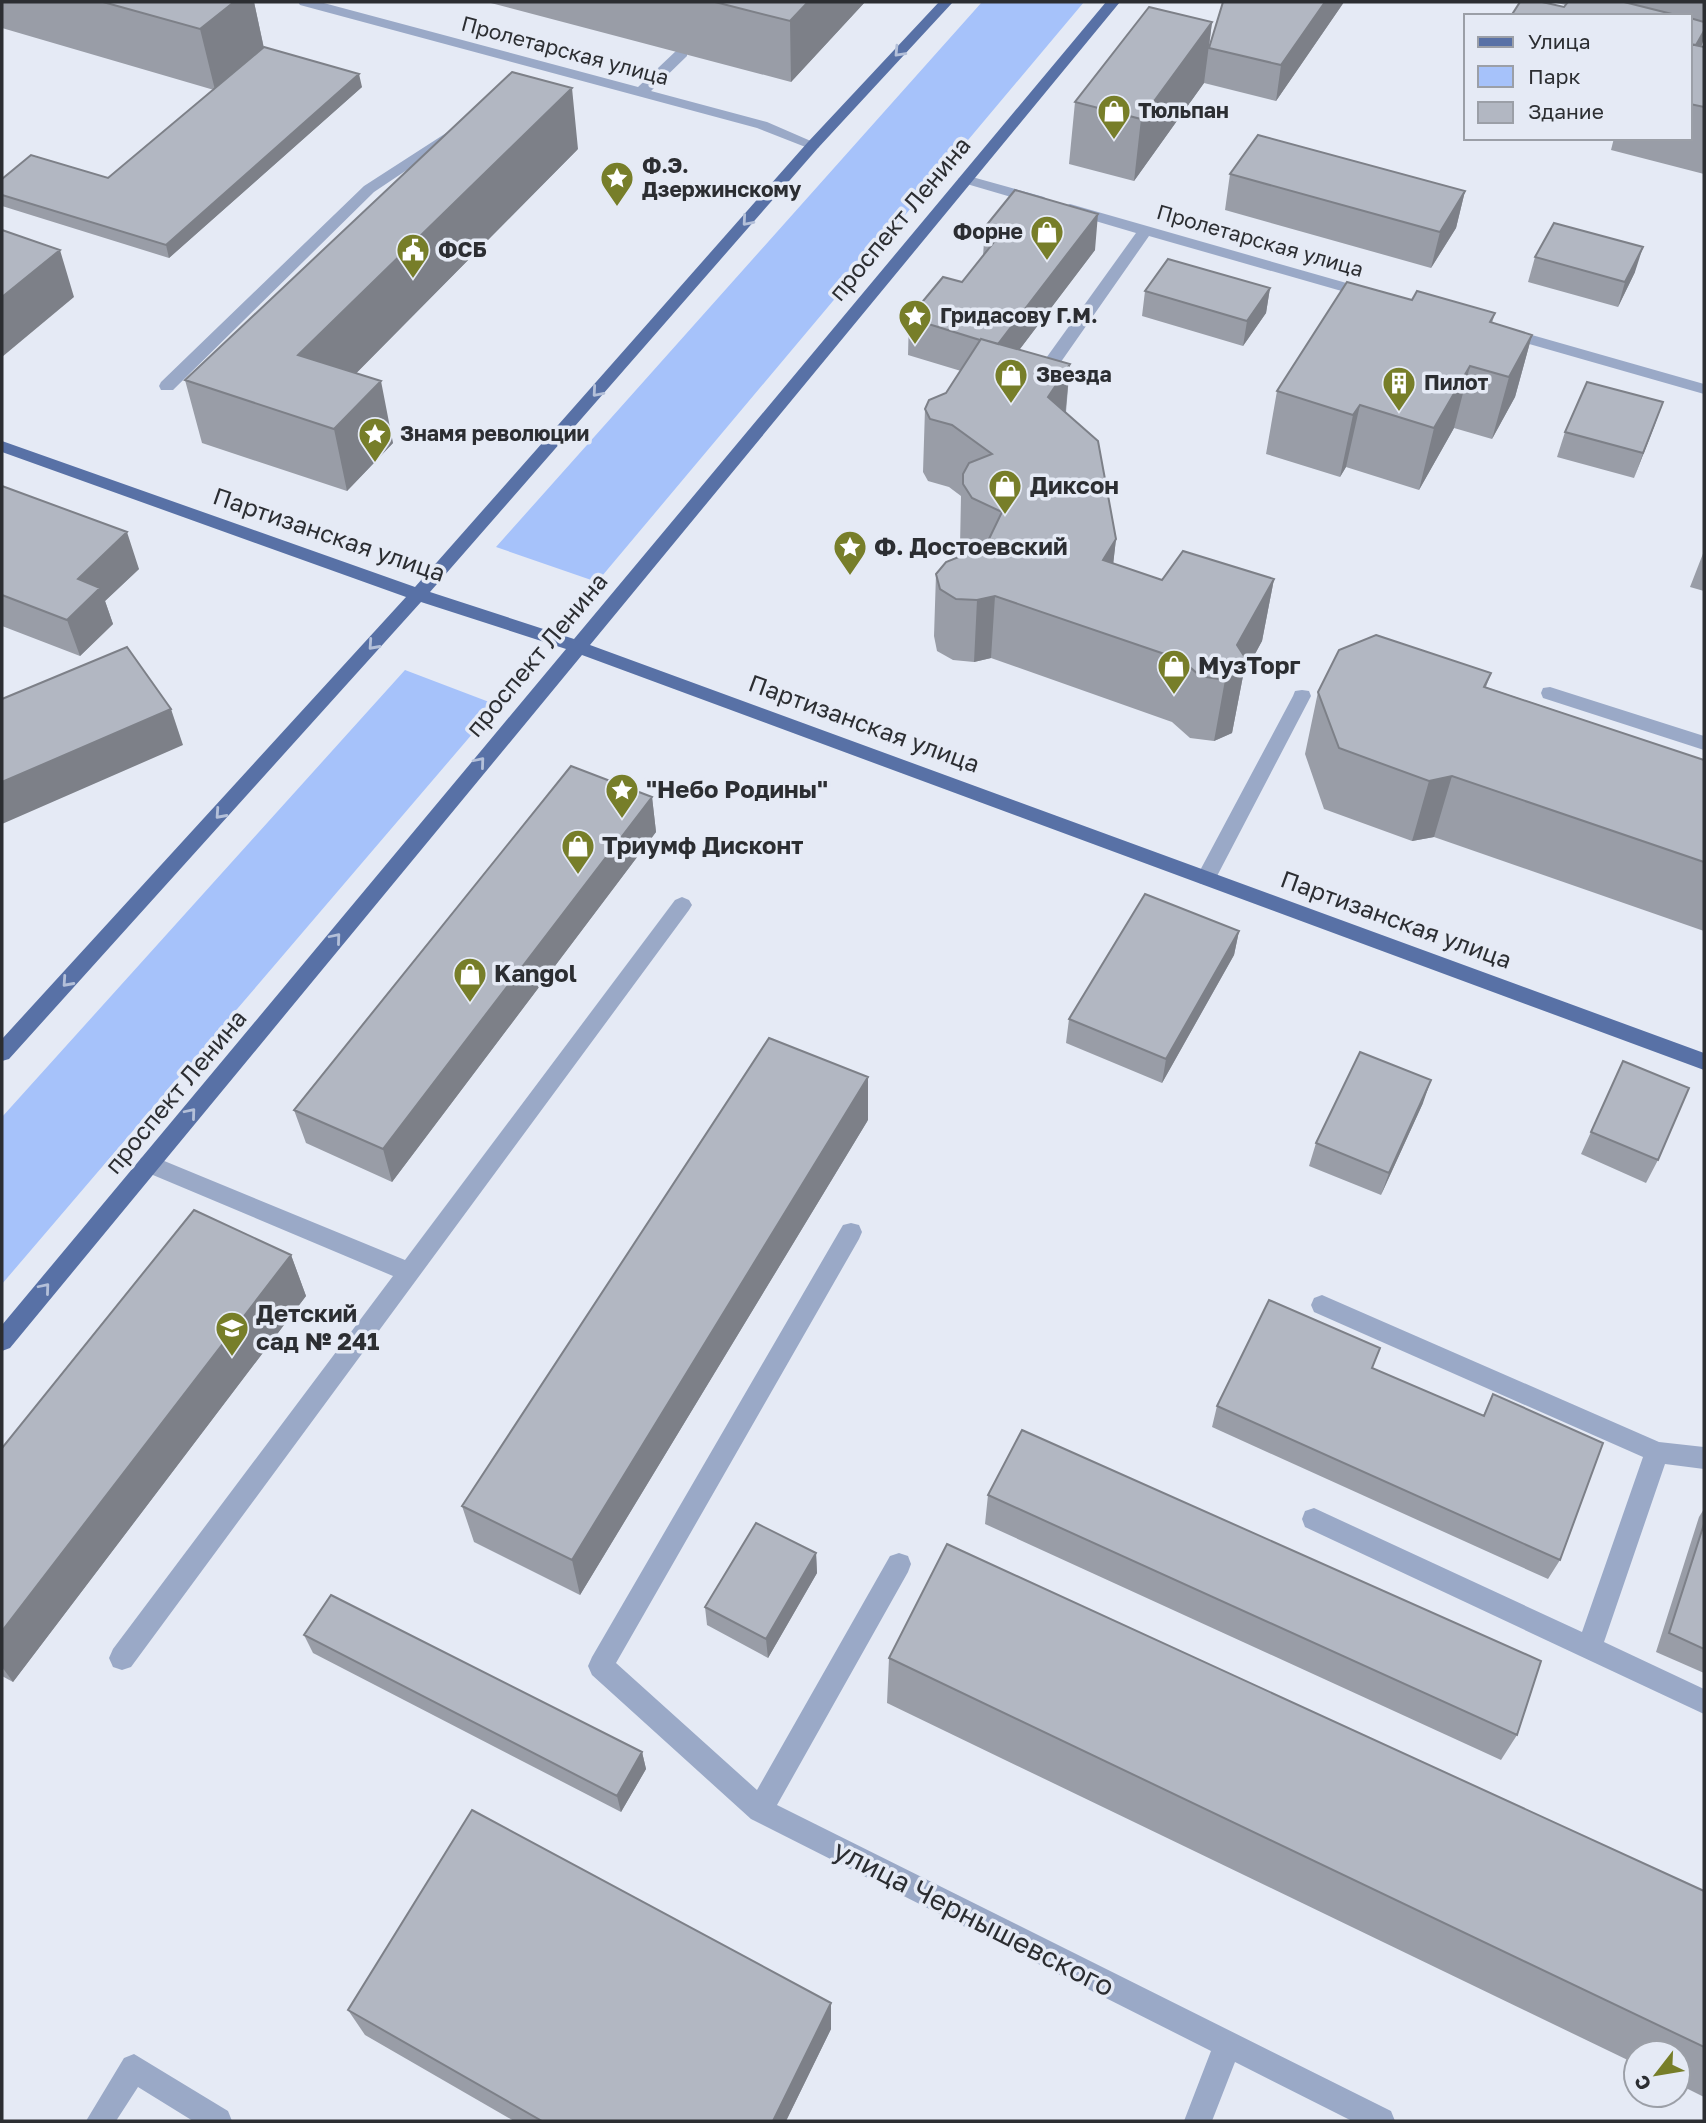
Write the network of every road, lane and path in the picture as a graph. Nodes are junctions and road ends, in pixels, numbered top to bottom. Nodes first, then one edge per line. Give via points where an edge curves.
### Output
1 (305, 2) edge
2 (946, 2) edge
3 (1112, 2) edge
4 (681, 53) dead end
5 (531, 64) junction
6 (512, 79) edge
7 (640, 93) junction
8 (469, 123) edge
9 (813, 145) junction
10 (965, 179) junction
11 (1146, 230) junction
12 (1385, 298) edge
13 (1492, 328) edge
14 (1050, 366) edge
15 (167, 386) dead end
16 (1704, 389) edge
17 (2, 446) edge
18 (419, 595) junction
19 (576, 646) junction
20 (1550, 693) dead end
21 (1302, 696) dead end
22 (1704, 743) edge
23 (1206, 878) junction
24 (682, 905) dead end
25 (2, 1053) edge
26 (1704, 1062) edge
27 (149, 1164) junction
28 (851, 1231) dead end
29 (409, 1272) junction
30 (1322, 1305) dead end
31 (2, 1341) edge
32 (1657, 1452) junction
33 (1704, 1458) edge
34 (1314, 1519) dead end
35 (899, 1564) dead end
36 (1589, 1648) junction
37 (122, 1658) dead end
38 (1704, 1702) edge
39 (760, 1810) junction
40 (1227, 2046) junction
41 (100, 2121) edge
42 (218, 2121) edge
43 (1198, 2121) edge
44 (1381, 2121) edge

1 - 5 street, Пролетарская улица
2 -> 9 main road
3 - 10 main road, проспект Ленина
4 - 7 street
5 - 6 street
5 - 7 street, Пролетарская улица
7 - 9 street, Пролетарская улица via 762,125
8 - 15 street via 369,189
9 -> 18 main road
10 - 11 street, Пролетарская улица
10 - 19 main road, проспект Ленина
11 - 12 street, Пролетарская улица
11 - 14 street
13 - 16 street
17 - 18 main road, Партизанская улица
18 - 19 main road, Партизанская улица
18 -> 25 main road
19 - 23 main road, Партизанская улица
27 -> 19 main road, проспект Ленина
20 - 22 street
21 - 23 street
23 - 26 main road, Партизанская улица
24 - 29 street
27 - 29 street
31 -> 27 main road, проспект Ленина
28 - 39 street, улица Чернышевского via 601,1666
29 - 37 street
30 - 32 street
32 - 33 street
32 - 36 street
34 - 36 street
35 - 39 street
36 - 38 street
39 - 40 street, улица Чернышевского
40 - 43 street
40 - 44 street, улица Чернышевского
41 - 42 street via 134,2068

